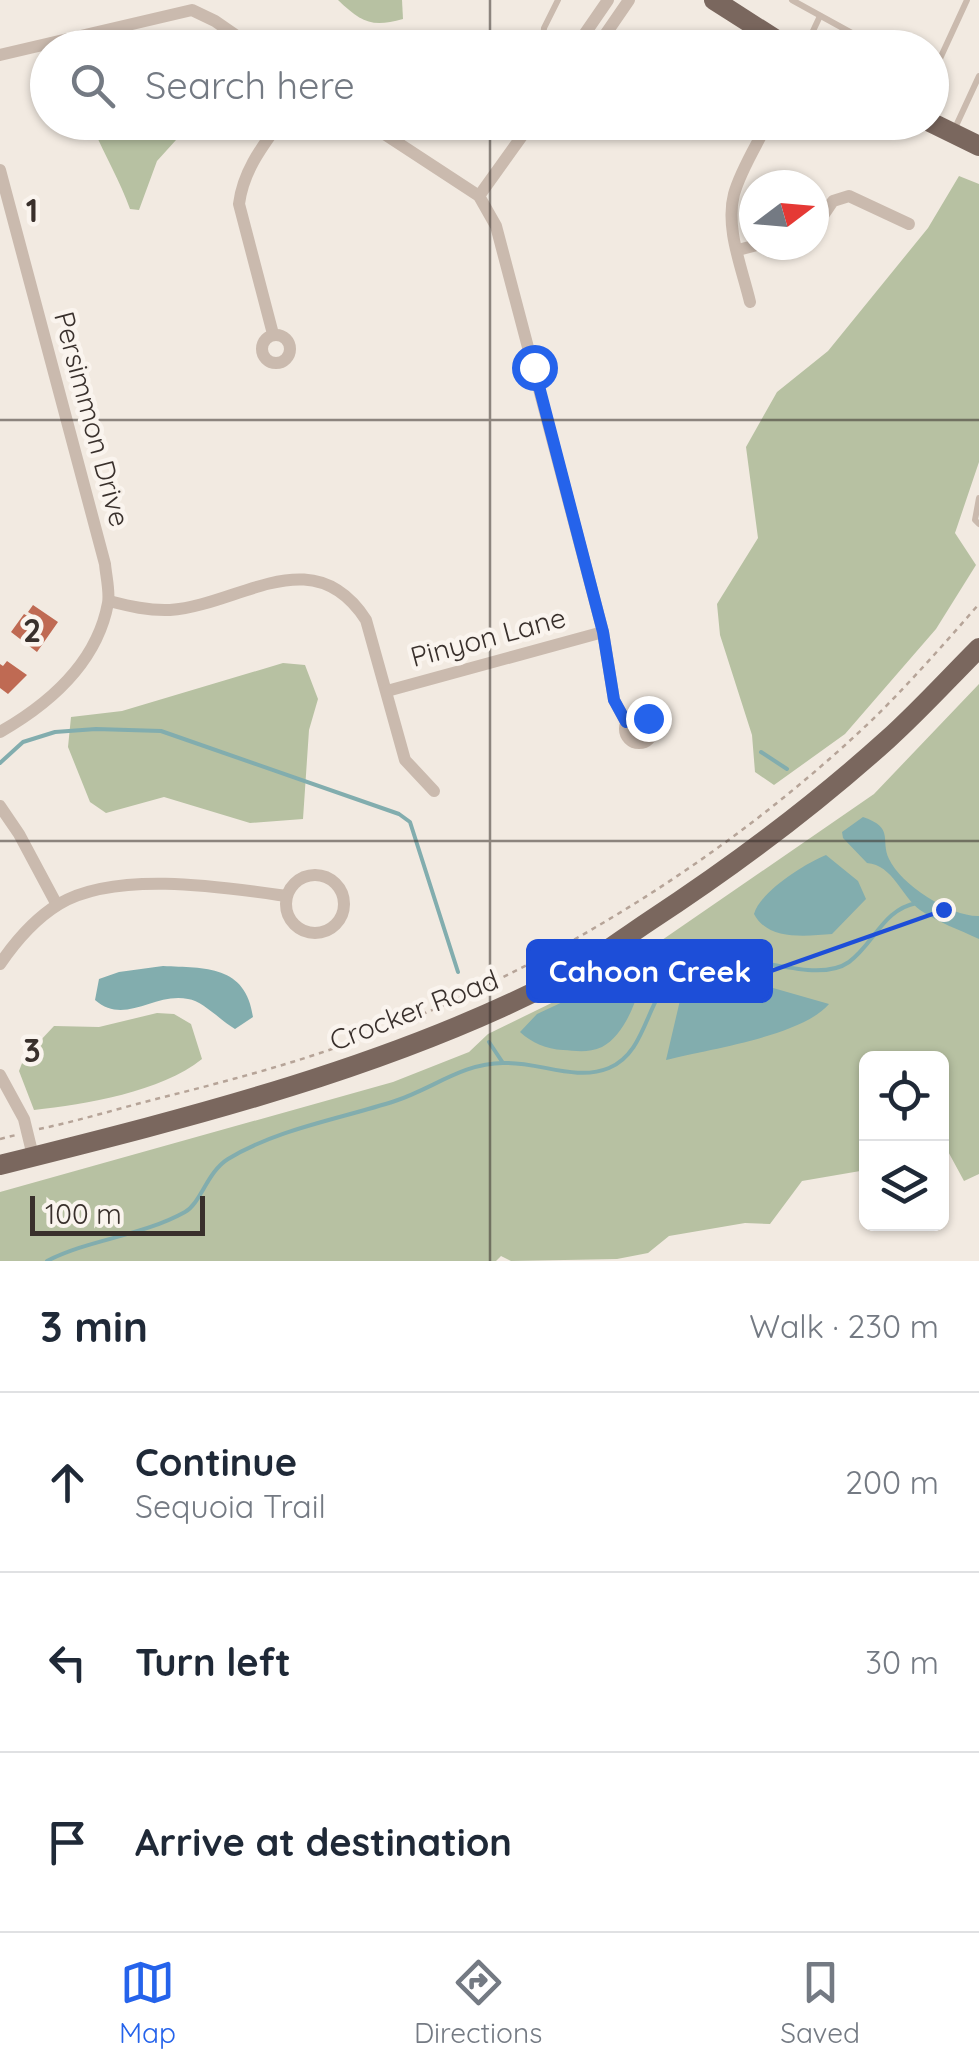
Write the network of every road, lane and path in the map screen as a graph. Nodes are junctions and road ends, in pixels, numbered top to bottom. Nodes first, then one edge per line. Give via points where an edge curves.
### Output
1 (558, 0) edge
2 (608, 0) edge
3 (629, 0) edge
4 (714, 0) edge
5 (792, 0) edge
6 (967, 0) edge
7 (820, 16) junction
8 (107, 30) edge
9 (228, 30) edge
10 (544, 30) edge
11 (586, 30) edge
12 (608, 30) edge
13 (761, 30) edge
14 (813, 30) edge
15 (845, 30) edge
16 (949, 39) edge
17 (30, 48) edge
18 (0, 55) edge
19 (979, 76) edge
20 (949, 132) edge
21 (953, 134) junction
22 (267, 140) edge
23 (393, 140) edge
24 (519, 140) edge
25 (760, 140) edge
26 (979, 146) edge
27 (0, 170) edge
28 (479, 196) junction
29 (829, 207) edge
30 (909, 224) dead end
31 (738, 250) joint
32 (750, 302) dead end
33 (273, 334) dead end
34 (979, 498) edge
35 (979, 524) edge
36 (109, 601) junction
37 (979, 604) edge
38 (603, 632) junction
39 (979, 648) edge
40 (388, 691) junction
41 (626, 722) dead end
42 (0, 732) edge
43 (434, 791) dead end
44 (0, 806) edge
45 (286, 896) junction
46 (57, 905) junction
47 (0, 964) edge
48 (0, 1075) edge
49 (37, 1129) dead end
50 (18, 1134) dead end
51 (0, 1139) edge
52 (33, 1156) junction
53 (0, 1165) edge

1 - 10 lane
2 - 11 street
3 - 12 street
4 - 13 main road
5 - 7 lane
6 - 16 lane
7 - 14 lane
7 - 15 lane
8 - 9 street via 192,10
17 - 18 street
19 - 21 lane
20 - 21 main road
21 - 26 main road
22 - 33 street via 238,204
23 - 28 street
24 - 28 street
25 - 31 street via 733,197
27 - 36 street, Persimmon Drive via 105,564
28 - 38 street via 496,226
29 - 30 street via 849,196
31 - 32 street
34 - 35 lane
36 - 40 street via 173,610 282,580 329,586 354,602 366,620
36 - 42 street via 72,676 55,696
37 - 49 path via 874,718 780,800 648,894 558,947 447,1004 352,1042
38 - 40 street, Pinyon Lane
38 - 41 street via 614,700
39 - 52 main road, Crocker Road via 847,774 710,882 568,975 356,1064
40 - 43 street via 405,760
44 - 46 street
45 - 45 street via 288,915 308,933 327,931 344,910 341,890 326,876 306,875
45 - 46 street via 200,883 118,888
46 - 47 street
48 - 52 street via 24,1119
50 - 51 path
52 - 53 main road, Crocker Road

